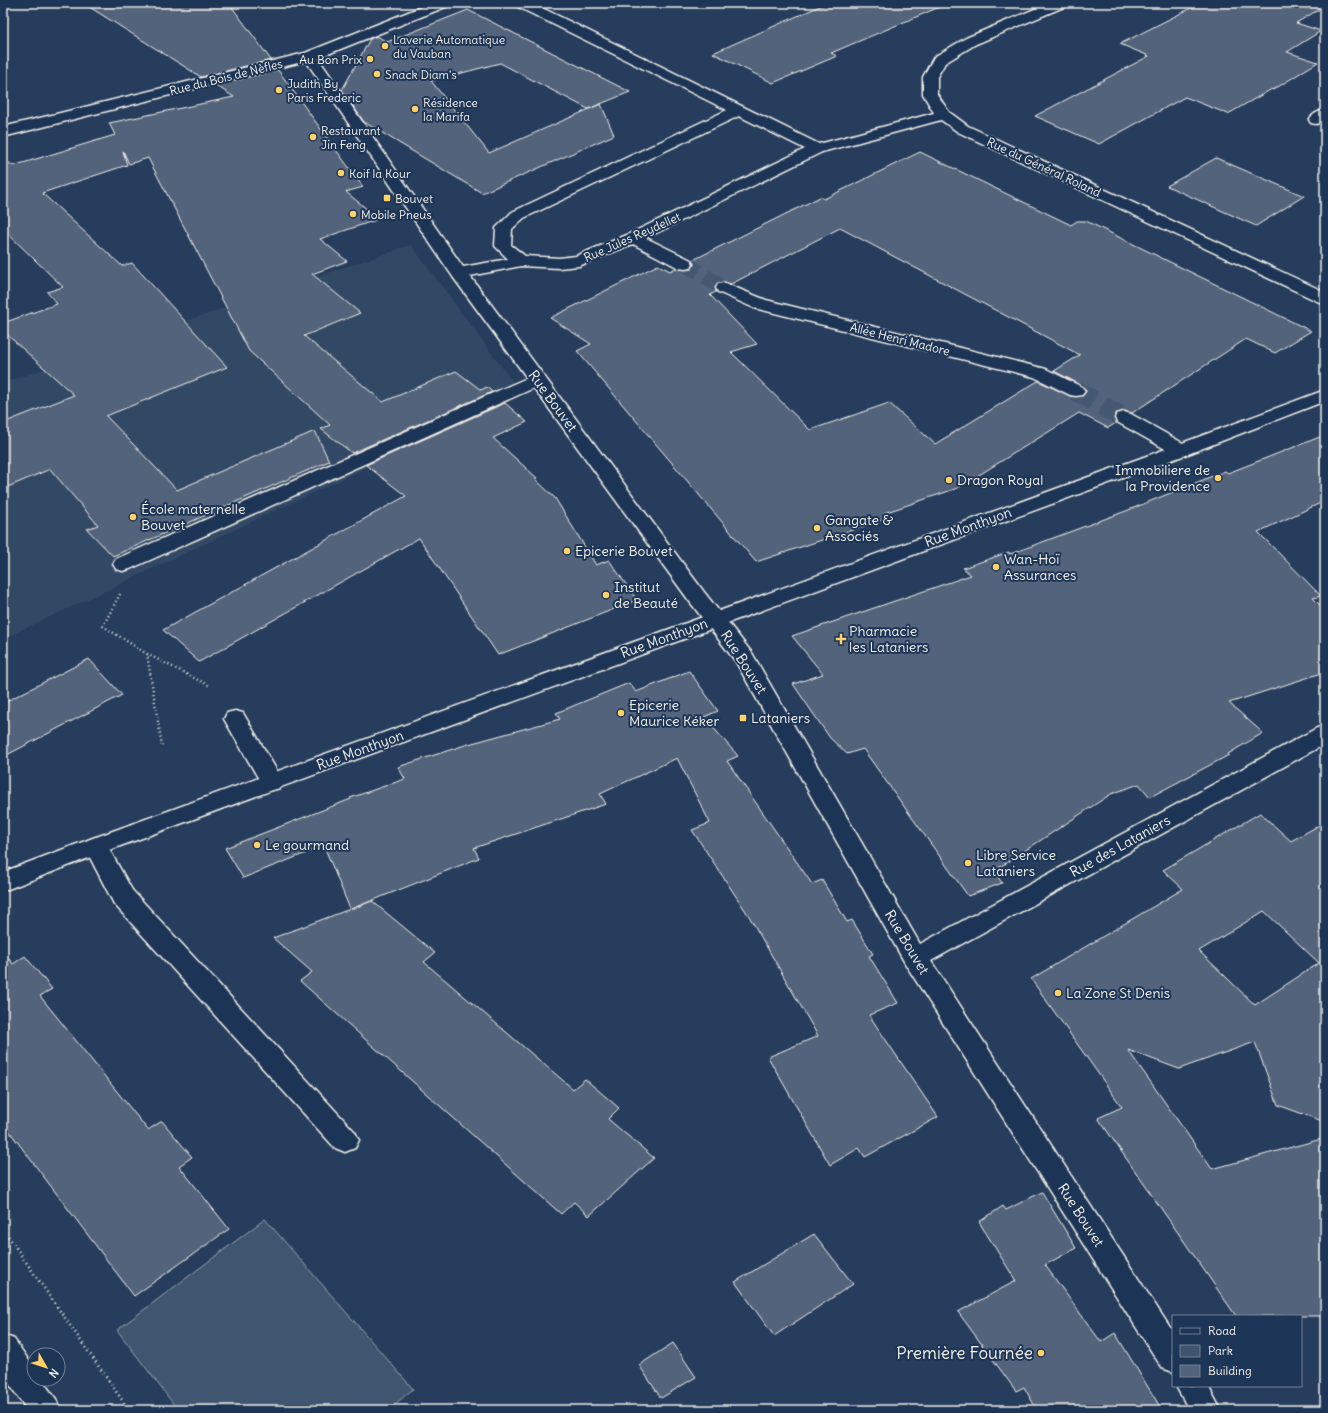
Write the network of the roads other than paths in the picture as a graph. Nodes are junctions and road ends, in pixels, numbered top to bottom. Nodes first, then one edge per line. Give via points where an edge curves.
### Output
1 (443, 3) edge
2 (521, 3) edge
3 (1061, 3) edge
4 (426, 6) edge
5 (310, 56) junction
6 (740, 110) junction
7 (943, 115) junction
8 (3, 132) edge
9 (817, 149) junction
10 (633, 238) junction
11 (521, 261) junction
12 (685, 264) tunnel mouth
13 (459, 273) junction
14 (724, 288) tunnel mouth
15 (1325, 298) edge
16 (538, 380) junction
17 (1076, 391) tunnel mouth
18 (1325, 395) edge
19 (1124, 418) tunnel mouth
20 (1181, 450) junction
21 (123, 564) dead end
22 (715, 620) junction
23 (235, 720) dead end
24 (1325, 734) edge
25 (272, 782) junction
26 (96, 846) junction
27 (3, 882) edge
28 (915, 958) junction
29 (344, 1140) dead end
30 (3, 1349) edge
31 (1172, 1356) edge
32 (1192, 1387) edge
33 (45, 1410) edge
34 (1206, 1410) edge

1 - 4 street, Rue du Bois de Nèfles
2 - 6 street
3 - 7 street, Rue du Général Roland via 971,41 939,60 930,77 930,94
4 - 5 street, Rue du Bois de Nèfles
5 - 8 street, Rue du Bois de Nèfles
5 - 13 street, Rue Bouvet
6 - 9 street
6 - 11 street via 518,215 504,228 503,246
7 - 9 street, Rue Jules Reydellet
7 - 15 street, Rue du Général Roland via 963,129
9 - 10 street, Rue Jules Reydellet
10 - 11 street, Rue Jules Reydellet via 579,261
10 - 12 street
11 - 13 street, Rue Jules Reydellet
13 - 16 street, Rue Bouvet
14 - 17 street, Allée Henri Madore via 760,304 1040,373
16 - 21 street
16 - 22 street, Rue Bouvet
18 - 20 street, Rue Monthyon
19 - 20 street
20 - 22 street, Rue Monthyon
22 - 25 street, Rue Monthyon
22 - 28 street, Rue Bouvet via 744,658
23 - 25 street
24 - 28 street, Rue des Lataniers
25 - 26 street, Rue Monthyon
26 - 27 street, Rue Monthyon
26 - 29 street via 123,897
28 - 31 street, Rue Bouvet
30 - 33 street
32 - 34 street

